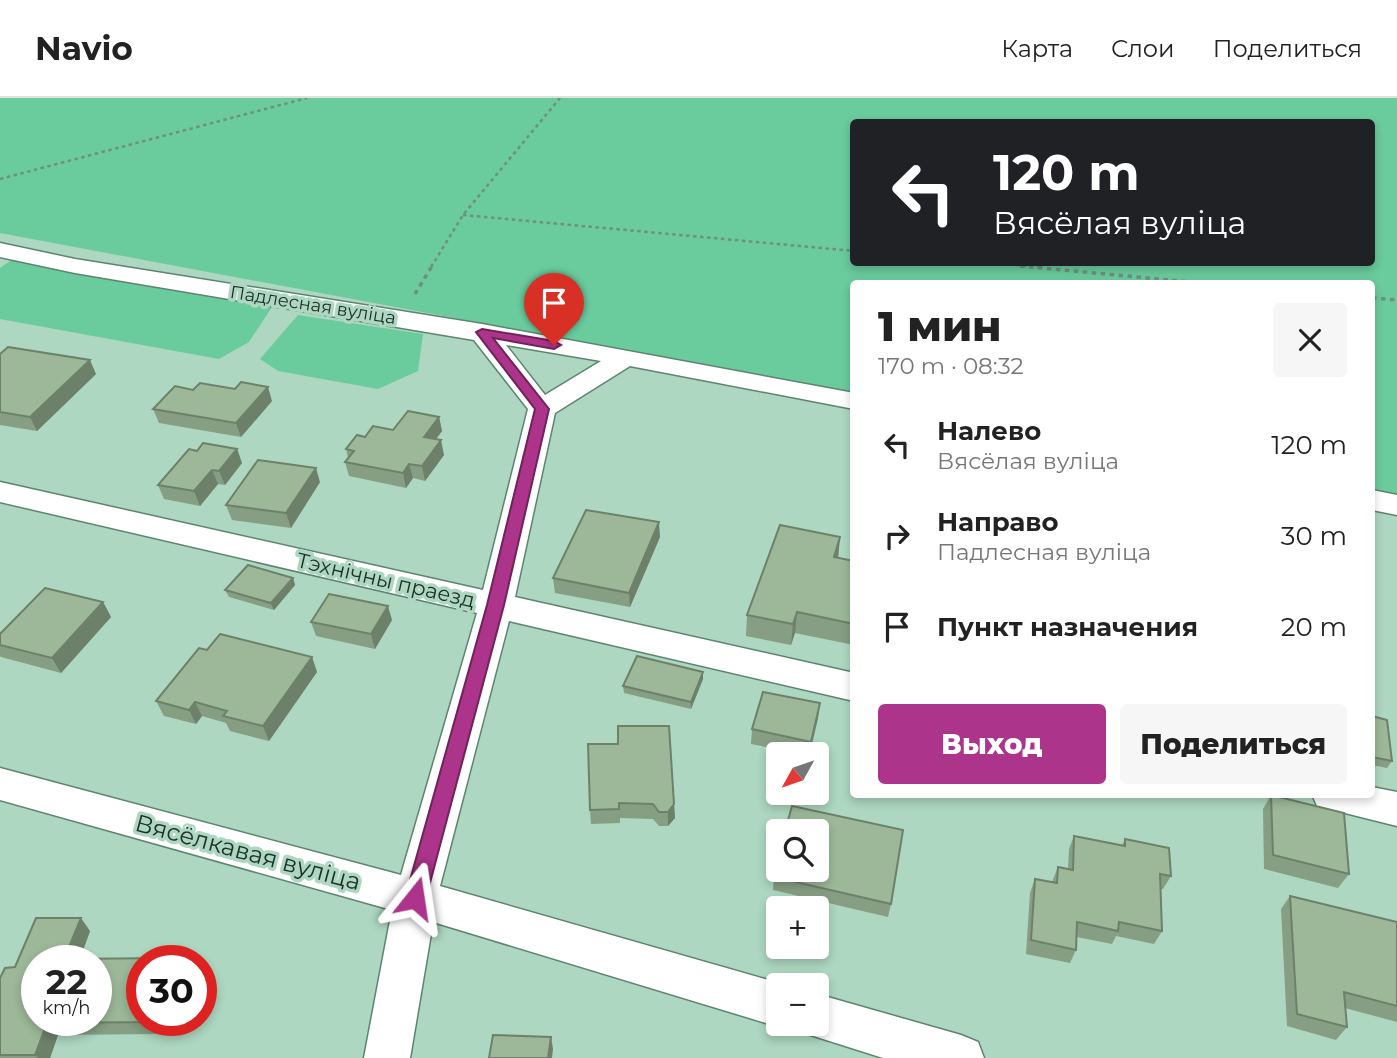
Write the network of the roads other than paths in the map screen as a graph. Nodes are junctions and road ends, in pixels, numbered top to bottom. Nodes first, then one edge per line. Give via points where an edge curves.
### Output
1 (0, 250) edge
2 (482, 332) junction
3 (626, 357) junction
4 (850, 400) edge
5 (542, 409) junction
6 (0, 492) edge
7 (1375, 501) edge
8 (1397, 505) edge
9 (496, 605) junction
10 (850, 686) edge
11 (0, 784) edge
12 (1349, 798) edge
13 (1397, 809) edge
14 (415, 898) junction
15 (766, 1001) edge
16 (829, 1020) edge
17 (387, 1058) edge
18 (961, 1058) edge

1 - 2 street, Падлесная вуліца
2 - 3 street, Падлесная вуліца
2 - 5 street
3 - 4 street, Падлесная вуліца
3 - 5 street
5 - 9 street
6 - 9 street, Тэхнічны праезд
7 - 8 street
9 - 10 street, Тэхнічны праезд
9 - 14 street
11 - 14 street, Вясёлкавая вуліца
12 - 13 street
14 - 15 street, Вясёлкавая вуліца
14 - 17 street
16 - 18 street

